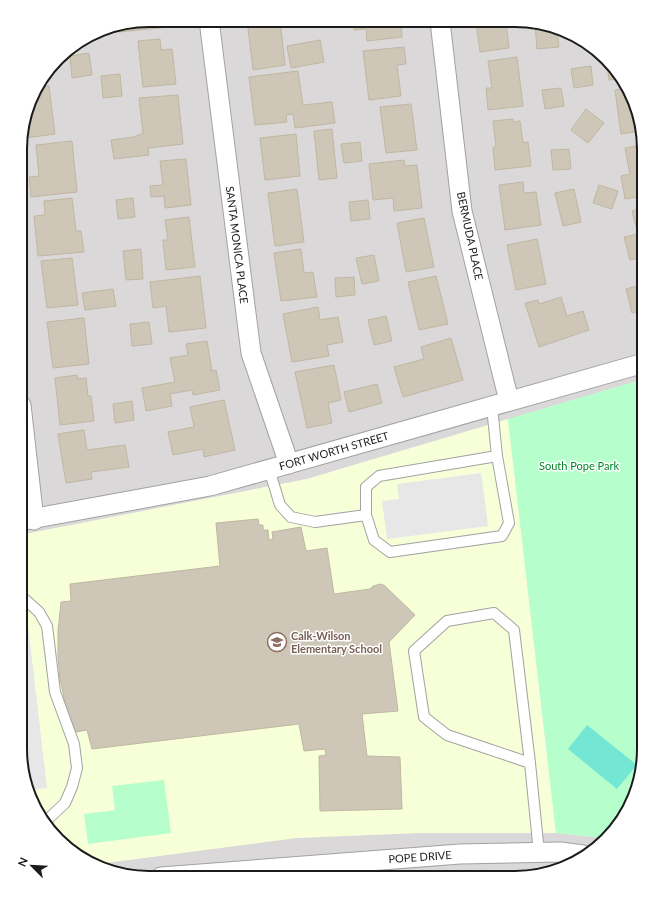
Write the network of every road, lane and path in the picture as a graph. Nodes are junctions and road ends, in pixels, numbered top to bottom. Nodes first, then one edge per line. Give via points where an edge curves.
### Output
1 (209, 27) edge
2 (441, 27) edge
3 (637, 365) edge
4 (501, 404) junction
5 (497, 456) junction
6 (289, 464) junction
7 (269, 469) junction
8 (366, 515) junction
9 (27, 521) edge
10 (27, 601) edge
11 (530, 763) junction
12 (49, 818) edge
13 (539, 853) junction
14 (576, 854) edge
15 (239, 871) edge

1 - 6 street, SANTA MONICA PLACE via 251,353
2 - 4 street, BERMUDA PLACE via 462,211
3 - 4 street, FORT WORTH STREET
4 - 5 lane
4 - 6 street, FORT WORTH STREET
5 - 8 lane via 379,476 366,487
5 - 8 lane via 509,523 502,536 390,552 374,540
6 - 7 street, FORT WORTH STREET
7 - 8 lane via 280,505 291,517 315,522
7 - 9 street, FORT WORTH STREET via 210,486
10 - 12 lane via 39,612 47,626 55,692 74,744 77,768 65,803
11 - 11 lane via 514,630 494,613 447,621 414,651 424,718 447,735
11 - 13 lane
13 - 14 street, POPE DRIVE
13 - 15 street, POPE DRIVE via 460,854

